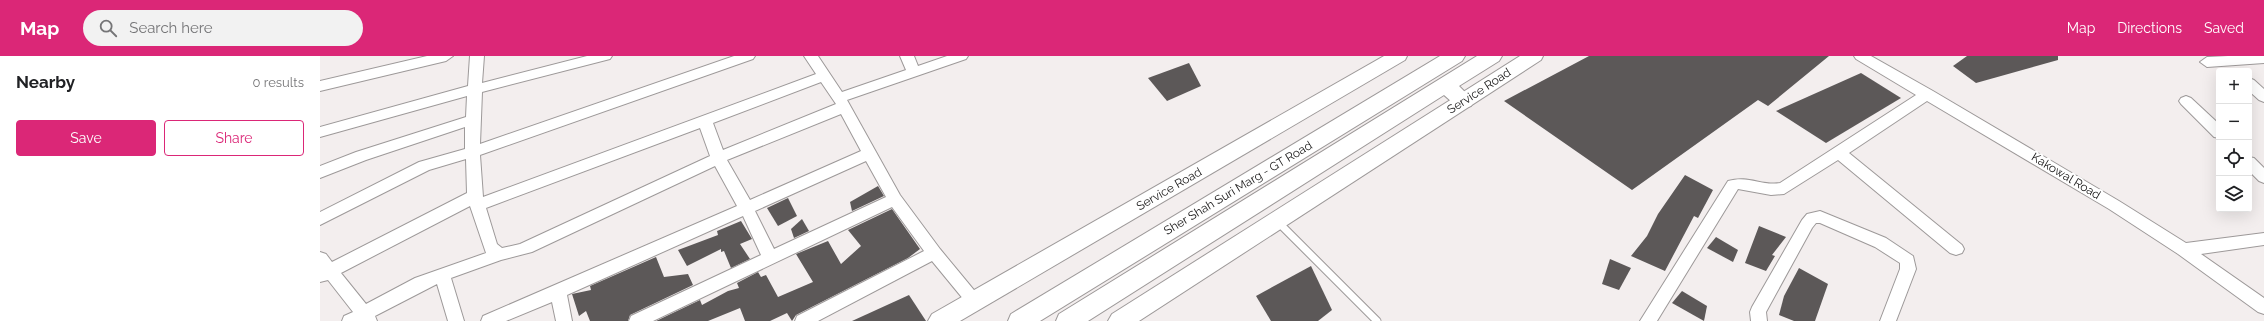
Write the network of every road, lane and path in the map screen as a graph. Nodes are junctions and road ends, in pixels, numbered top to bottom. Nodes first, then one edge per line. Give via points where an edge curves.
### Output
1 (446, 56) edge
2 (477, 56) edge
3 (605, 56) edge
4 (748, 56) edge
5 (811, 56) edge
6 (907, 56) edge
7 (961, 56) edge
8 (1398, 56) edge
9 (1455, 56) edge
10 (1492, 56) edge
11 (1534, 56) edge
12 (1861, 56) edge
13 (2264, 58) edge
14 (2225, 61) junction
15 (2207, 62) dead end
16 (2233, 68) edge
17 (914, 72) junction
18 (824, 76) junction
19 (1446, 85) junction
20 (320, 86) edge
21 (2252, 86) edge
22 (476, 89) junction
23 (1928, 94) junction
24 (2264, 97) edge
25 (2186, 100) dead end
26 (1464, 101) junction
27 (841, 102) junction
28 (472, 120) junction
29 (706, 121) junction
30 (2216, 130) edge
31 (320, 132) edge
32 (472, 152) junction
33 (1838, 152) junction
34 (870, 153) junction
35 (718, 158) junction
36 (2252, 165) edge
37 (320, 172) edge
38 (2264, 177) edge
39 (895, 199) junction
40 (476, 200) junction
41 (747, 209) junction
42 (320, 219) edge
43 (1277, 221) junction
44 (2264, 239) edge
45 (1956, 249) dead end
46 (2184, 250) junction
47 (934, 253) junction
48 (500, 254) junction
49 (320, 258) edge
50 (770, 258) junction
51 (325, 273) edge
52 (442, 274) junction
53 (558, 292) junction
54 (975, 301) junction
55 (2264, 307) edge
56 (361, 318) edge
57 (456, 321) edge
58 (489, 321) edge
59 (564, 321) edge
60 (636, 321) edge
61 (802, 321) edge
62 (940, 321) edge
63 (1020, 321) edge
64 (1068, 321) edge
65 (1120, 321) edge
66 (1377, 321) edge
67 (1648, 321) edge
68 (1759, 321) edge
69 (1888, 321) edge

1 - 20 street
2 - 22 street
3 - 22 street
4 - 32 street
5 - 18 street
6 - 17 street
7 - 17 street
8 - 54 street, Service Road
9 - 63 highway, Sher Shah Suri Marg - GT Road
10 - 19 highway, Sher Shah Suri Marg - GT Road
11 - 26 street, Service Road
12 - 23 street, Kakowal Road
13 - 14 street
14 - 15 street
14 - 16 street
17 - 27 street
18 - 27 street
18 - 29 street
19 - 26 highway
19 - 64 highway, Sher Shah Suri Marg - GT Road
21 - 24 street
22 - 28 street
22 - 31 street
23 - 33 street
23 - 46 street, Kakowal Road via 2114,205
25 - 30 street
26 - 43 street, Service Road
27 - 34 street
27 - 35 street
28 - 32 street
28 - 37 street
29 - 35 street
29 - 40 street
32 - 40 street
32 - 42 street via 424,166
33 - 45 street
33 - 67 street via 1784,188 1777,190 1739,182 1733,185
34 - 39 street
34 - 41 street
35 - 41 street
35 - 48 street via 526,248
36 - 38 street
39 - 47 street
39 - 50 street
40 - 48 street via 490,246 493,251
40 - 51 street
41 - 50 street
41 - 53 street
43 - 65 street, Service Road
43 - 66 lane
44 - 46 street
46 - 55 street, Kakowal Road
47 - 54 street
47 - 61 street
48 - 52 street
49 - 51 street
50 - 60 street
51 - 56 street
52 - 56 street
52 - 57 street
53 - 58 street
53 - 59 street
54 - 62 street, Service Road
68 - 69 street via 1758,312 1807,224 1812,218 1820,217 1888,246 1900,252 1907,260 1908,269

